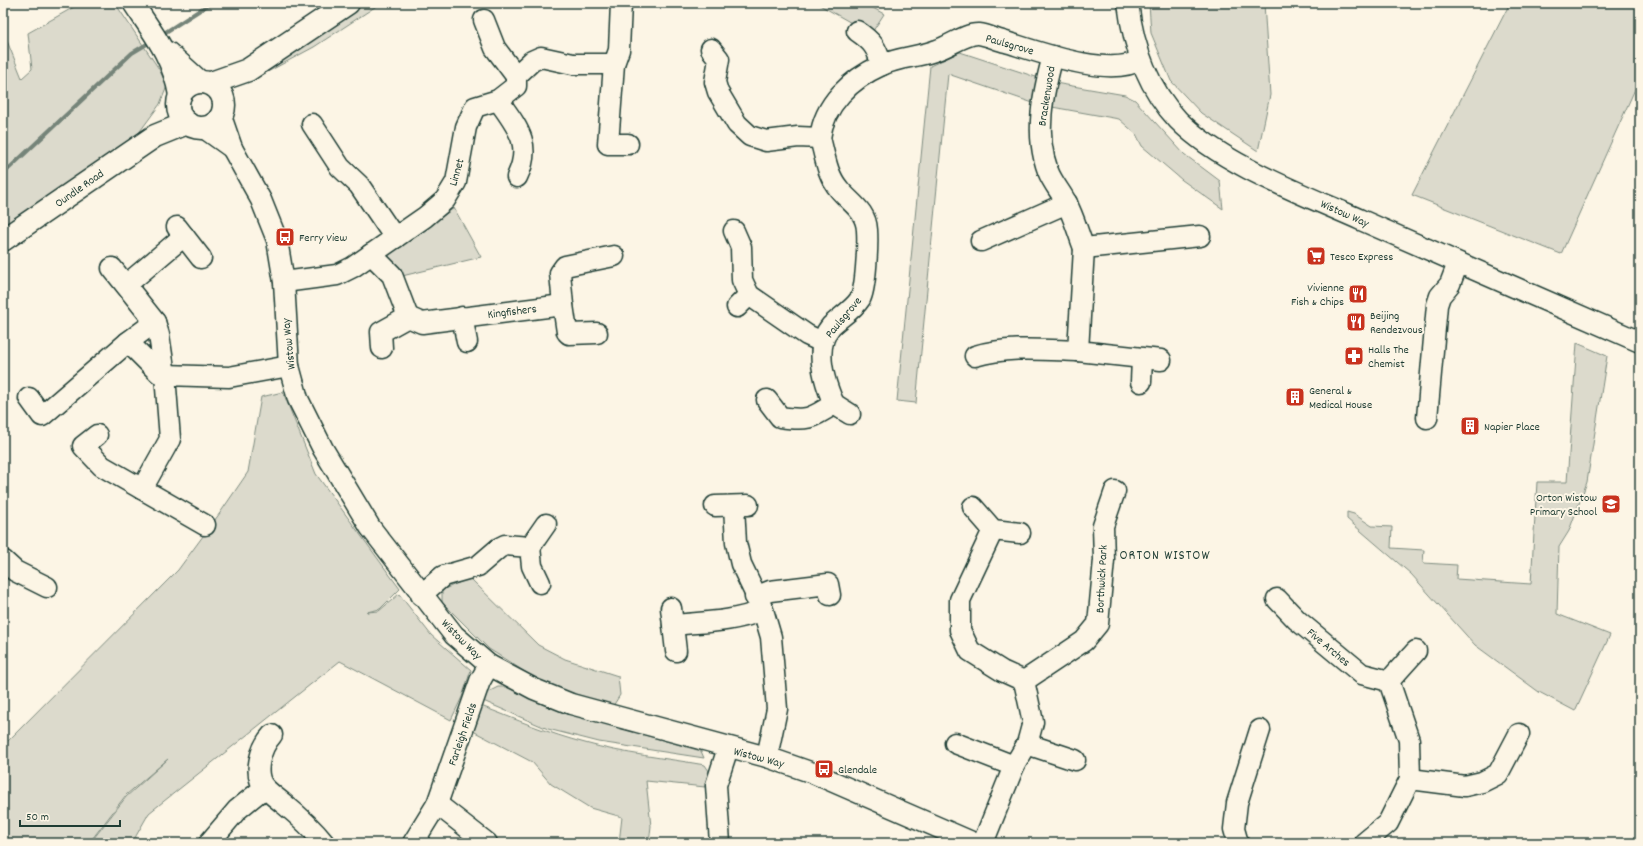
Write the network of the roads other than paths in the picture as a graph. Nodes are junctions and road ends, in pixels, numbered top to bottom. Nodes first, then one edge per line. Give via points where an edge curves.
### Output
1 (133, 3) edge
2 (348, 3) edge
3 (621, 3) edge
4 (1128, 3) edge
5 (484, 20) dead end
6 (857, 31) dead end
7 (165, 50) junction
8 (721, 53) dead end
9 (1053, 56) junction
10 (1140, 60) junction
11 (614, 64) junction
12 (882, 65) junction
13 (248, 70) junction
14 (516, 76) junction
15 (205, 82) junction
16 (498, 100) junction
17 (199, 112) junction
18 (312, 124) dead end
19 (820, 138) junction
20 (628, 144) dead end
21 (517, 177) dead end
22 (1067, 203) junction
23 (1200, 236) dead end
24 (395, 238) junction
25 (3, 240) edge
26 (743, 241) dead end
27 (981, 241) dead end
28 (1084, 248) junction
29 (371, 254) junction
30 (614, 256) dead end
31 (201, 258) dead end
32 (1458, 263) junction
33 (112, 268) dead end
34 (284, 282) junction
35 (126, 285) junction
36 (563, 304) junction
37 (408, 317) junction
38 (462, 317) junction
39 (155, 322) junction
40 (597, 333) dead end
41 (128, 342) junction
42 (466, 342) dead end
43 (822, 342) junction
44 (1640, 342) edge
45 (986, 347) dead end
46 (382, 348) dead end
47 (1078, 351) junction
48 (289, 366) junction
49 (165, 375) junction
50 (1141, 382) dead end
51 (29, 398) dead end
52 (766, 400) dead end
53 (1427, 418) dead end
54 (97, 435) dead end
55 (142, 489) junction
56 (1115, 491) dead end
57 (732, 505) dead end
58 (973, 507) dead end
59 (546, 524) dead end
60 (205, 525) dead end
61 (993, 530) junction
62 (1020, 533) dead end
63 (530, 547) junction
64 (3, 560) edge
65 (540, 583) dead end
66 (48, 587) dead end
67 (421, 594) junction
68 (830, 595) dead end
69 (1277, 599) dead end
70 (759, 604) junction
71 (1416, 651) dead end
72 (676, 652) dead end
73 (489, 665) junction
74 (1024, 681) junction
75 (1389, 681) junction
76 (1260, 730) dead end
77 (1519, 734) dead end
78 (272, 735) dead end
79 (955, 743) dead end
80 (1027, 744) junction
81 (728, 748) junction
82 (767, 757) junction
83 (1075, 760) dead end
84 (1014, 766) junction
85 (1410, 779) junction
86 (264, 788) junction
87 (437, 804) junction
88 (209, 843) edge
89 (324, 843) edge
90 (413, 843) edge
91 (487, 843) edge
92 (720, 843) edge
93 (974, 843) edge
94 (983, 843) edge
95 (1238, 843) edge
96 (1364, 843) edge

1 - 7 street
2 - 13 main road
3 - 11 street via 618,50
4 - 10 street, Wistow Way via 1130,23
5 - 14 street via 495,48
6 - 12 street via 877,49
7 - 15 street
7 - 17 street, Wistow Way via 176,78
8 - 19 street via 715,82 718,92 737,124 750,136 766,141 798,137
9 - 10 street, Paulsgrove via 1113,67 1131,65
9 - 12 street, Paulsgrove via 978,34 931,53
9 - 22 street, Brackenwood via 1042,103 1040,130 1048,171
10 - 32 street, Wistow Way via 1157,92 1177,119 1212,146 1286,187
11 - 14 street, Linnet via 573,64 541,57 532,61
11 - 20 street via 608,144
12 - 19 street, Paulsgrove via 841,93 830,107 822,124
13 - 15 main road, Oundle Road
13 - 17 main road
14 - 16 street, Linnet via 516,86
15 - 17 main road via 220,92
15 - 17 main road, Oundle Road via 186,86
16 - 21 street via 520,131 525,154
16 - 24 street, Linnet via 475,106 466,126 456,182 445,200
17 - 25 main road, Oundle Road via 155,136
17 - 34 street, Wistow Way via 232,148 261,200 277,240
18 - 24 street via 340,167 359,185
19 - 43 street, Paulsgrove via 828,169 839,189 860,210 867,229 864,286 860,299 831,327
22 - 27 street via 1007,238
22 - 28 street, Brackenwood
23 - 28 street via 1172,247
24 - 29 street, Linnet
26 - 43 street, Paulsgrove via 743,301
28 - 47 street, Brackenwood
29 - 34 street, Linnet via 353,267 337,274
29 - 37 street via 392,275
30 - 36 street via 565,266 560,273
31 - 35 street via 181,232
32 - 44 street, Wistow Way
32 - 53 street via 1450,284 1440,296 1437,305
33 - 35 street
34 - 48 street, Wistow Way
35 - 39 street
36 - 38 street, Kingfishers
36 - 40 street via 566,338
37 - 38 street, Kingfishers via 422,323
37 - 46 street via 381,332
38 - 42 street
39 - 41 street
39 - 49 street
41 - 49 street via 159,373
41 - 51 street via 45,420
43 - 52 street, Paulsgrove via 825,384 842,409 802,420 780,417
45 - 47 street
47 - 50 street via 1152,360
48 - 49 street via 229,377
48 - 67 street, Wistow Way via 298,399 323,449 370,527
49 - 55 street via 170,439
54 - 55 street via 83,446 102,466
55 - 60 street
56 - 74 street, Borthwick Park via 1103,526 1104,560 1098,624 1084,641
57 - 70 street via 740,564
58 - 61 street
59 - 63 street
61 - 62 street
61 - 74 street via 960,600 960,630 970,651
63 - 65 street via 532,566
63 - 67 street via 505,545 498,548 478,566 443,576
64 - 66 street via 29,568
67 - 73 street, Wistow Way via 454,635
68 - 70 street via 828,584 770,591
69 - 75 street, Five Arches via 1297,620 1362,674
70 - 72 street via 751,615 723,620 672,617
70 - 82 street via 771,637 777,709
71 - 75 street
73 - 81 street, Wistow Way via 534,689 572,704
73 - 87 street, Farleigh Fields via 480,681
74 - 80 street via 1032,722
75 - 85 street via 1409,740
76 - 95 street via 1237,803 1234,829
77 - 85 street via 1498,774 1482,782 1465,786
78 - 86 street via 265,743 260,756 260,776
79 - 84 street
80 - 83 street
80 - 84 street
81 - 82 street, Wistow Way
81 - 92 street via 716,785
82 - 93 street, Wistow Way via 813,773
84 - 94 street
85 - 96 street via 1388,823
86 - 88 street via 237,810
86 - 89 street via 304,820
87 - 90 street, Farleigh Fields
87 - 91 street

